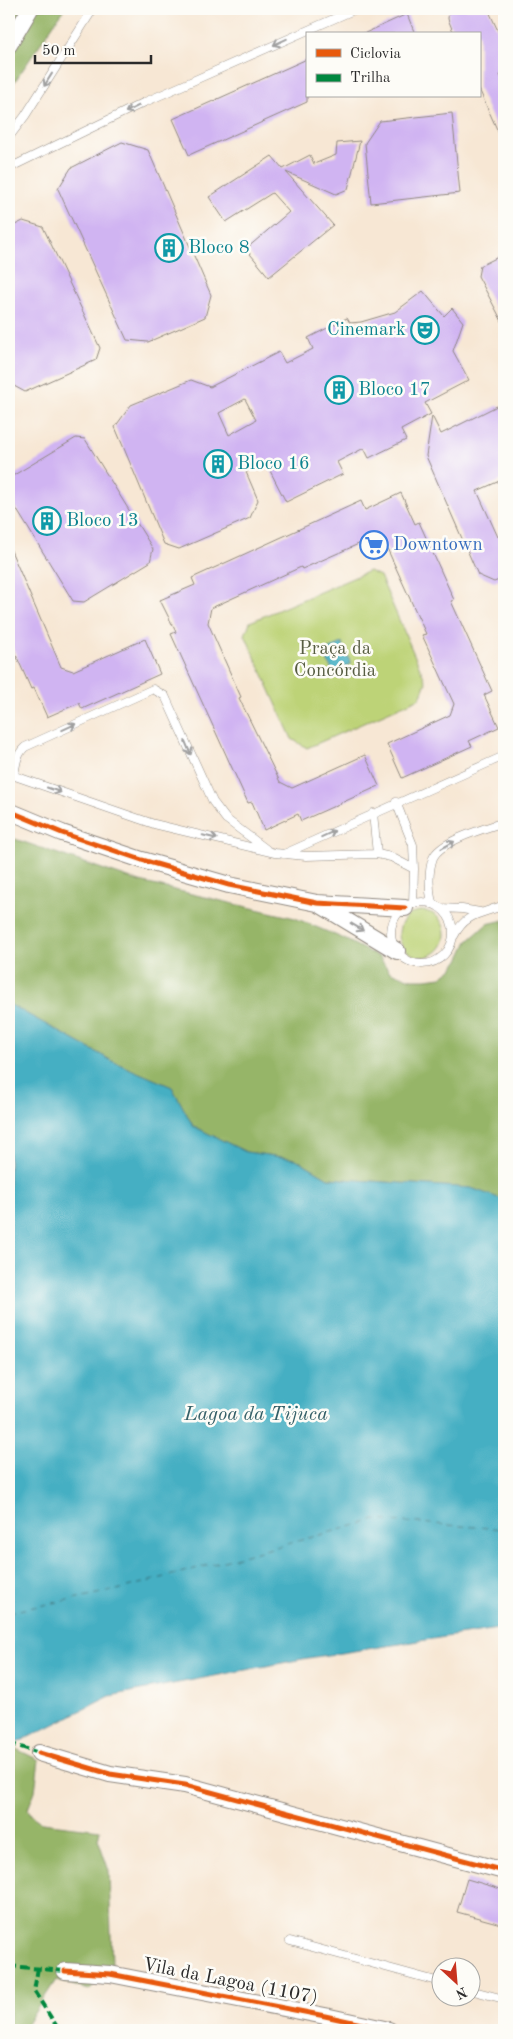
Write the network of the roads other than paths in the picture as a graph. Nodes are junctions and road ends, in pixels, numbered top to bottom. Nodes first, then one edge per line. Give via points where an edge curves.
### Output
1 (30, 9) edge
2 (93, 9) edge
3 (356, 9) edge
4 (9, 45) edge
5 (9, 137) edge
6 (9, 168) edge
7 (504, 756) edge
8 (12, 775) edge
9 (396, 802) junction
10 (9, 811) edge
11 (373, 813) junction
12 (504, 822) edge
13 (269, 851) junction
14 (283, 854) junction
15 (377, 854) junction
16 (414, 869) junction
17 (317, 903) junction
18 (432, 904) junction
19 (504, 905) edge
20 (409, 906) junction
21 (440, 908) junction
22 (480, 912) junction
23 (453, 937) junction
24 (396, 951) junction
25 (39, 1753) dead end
26 (504, 1871) edge
27 (290, 1941) dead end
28 (65, 1971) dead end
29 (430, 1979) edge
30 (480, 1993) edge
31 (504, 1999) edge
32 (389, 2030) edge

1 - 4 street
2 -> 5 lane
3 -> 6 lane via 146,102
7 - 9 lane
8 -> 13 lane via 154,824
8 -> 13 lane via 20,752 25,748 136,696 159,691 165,696 213,802 226,820
9 - 11 lane
9 - 16 lane via 413,845
10 - 17 street via 142,860 229,885
14 -> 11 lane
11 - 15 lane
18 -> 12 lane via 429,888 433,858 441,848
13 - 14 lane
14 - 15 lane
15 - 16 lane
16 - 20 lane
17 - 20 street
17 -> 24 street
18 - 20 lane via 422,902
18 - 21 lane
19 - 22 lane
20 - 24 lane via 398,914 393,923 391,933
21 - 22 lane
21 - 23 lane via 451,921
22 - 23 lane via 466,919
23 - 24 lane via 444,956 435,962 414,963
25 - 26 street via 110,1774 185,1785
27 - 29 lane
28 - 32 street, Vila da Lagoa (1107) via 110,1974
30 - 31 lane

